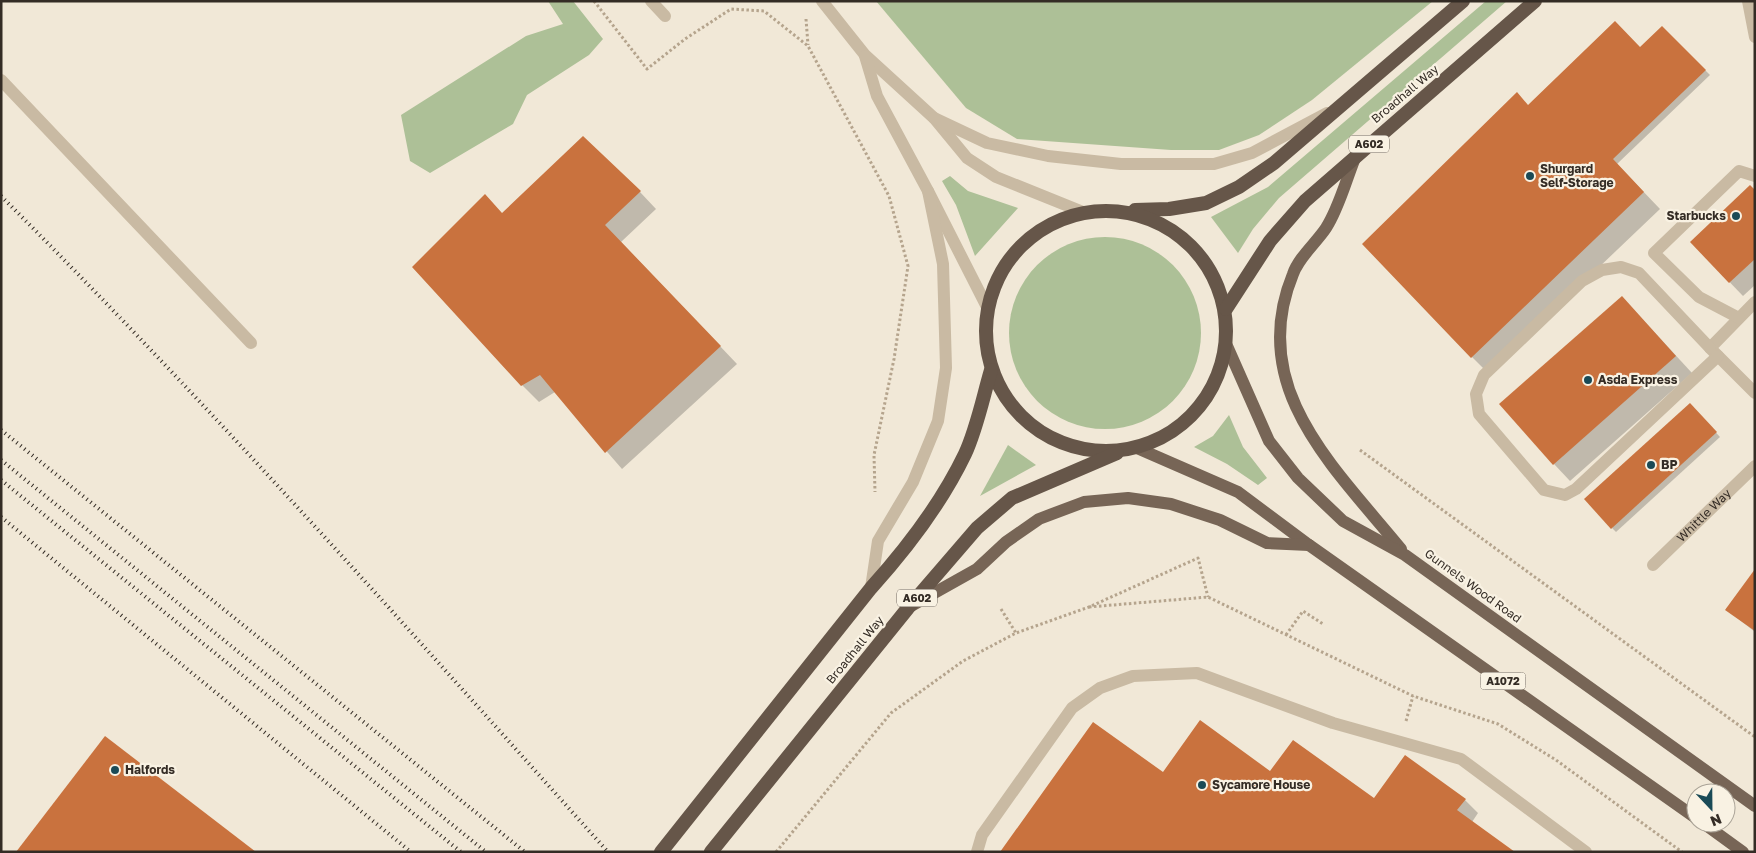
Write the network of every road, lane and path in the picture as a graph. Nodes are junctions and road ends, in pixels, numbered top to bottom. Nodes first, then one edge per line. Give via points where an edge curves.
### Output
1 (594, 1) edge
2 (650, 1) edge
3 (822, 1) edge
4 (1463, 1) edge
5 (1535, 1) edge
6 (1748, 1) edge
7 (806, 10) dead end
8 (665, 16) dead end
9 (1755, 37) edge
10 (808, 46) junction
11 (864, 55) junction
12 (1, 80) edge
13 (1345, 103) junction
14 (934, 118) junction
15 (1356, 155) junction
16 (1755, 176) edge
17 (928, 191) junction
18 (1114, 210) junction
19 (1084, 212) junction
20 (1755, 302) edge
21 (987, 307) junction
22 (1226, 309) junction
23 (1739, 318) junction
24 (251, 343) dead end
25 (1227, 346) junction
26 (1714, 352) junction
27 (992, 370) junction
28 (1755, 393) edge
29 (1130, 449) junction
30 (1360, 450) dead end
31 (1755, 466) edge
32 (875, 492) dead end
33 (1309, 545) junction
34 (1405, 555) junction
35 (1653, 565) dead end
36 (871, 588) junction
37 (1208, 597) junction
38 (1089, 607) junction
39 (908, 608) junction
40 (1001, 609) dead end
41 (1323, 624) dead end
42 (1016, 633) junction
43 (1286, 635) junction
44 (1413, 696) junction
45 (1406, 720) dead end
46 (1755, 737) edge
47 (1755, 806) edge
48 (1686, 811) edge
49 (1717, 833) edge
50 (661, 852) edge
51 (711, 852) edge
52 (776, 852) edge
53 (977, 852) edge
54 (1586, 852) edge
55 (1682, 852) edge
56 (1743, 852) edge

1 - 10 path via 647,69 731,9 764,11
2 - 8 street
3 - 11 street
4 - 13 highway
5 - 15 highway, Broadhall Way / A602
6 - 9 street
7 - 10 path
10 - 32 path via 889,196 908,266 894,360 874,455
11 - 14 street
11 - 17 street via 877,96
12 - 24 street
13 - 14 street via 1252,153 1214,164 1122,164 1048,156 987,143
13 - 18 highway via 1239,188 1206,203 1168,209
14 - 19 street via 967,158 996,177
15 - 22 highway, Broadhall Way / A602 via 1305,202 1270,242
15 - 34 main road via 1327,226 1293,272 1281,315 1279,352 1290,398 1318,446
16 - 23 street via 1739,171 1654,253 1700,297
17 - 21 street
17 - 36 street via 944,264 946,368 938,421 913,482 878,541
18 - 19 highway
18 - 22 highway, Broadhall Way via 1153,220 1187,240 1212,272
19 - 21 highway via 1050,224 1021,245 1000,274
20 - 23 street
21 - 27 highway via 986,343
22 - 25 highway, Broadhall Way
23 - 26 street
25 - 29 highway, Broadhall Way via 1217,381 1197,411 1170,434
25 - 34 main road, Gunnels Wood Road via 1270,441 1298,478 1343,521
26 - 26 street via 1639,273 1621,267 1602,270 1582,281 1484,375 1476,394 1479,414 1544,490 1565,495 1576,489
26 - 28 street
27 - 29 highway via 1011,406 1043,434 1082,450
27 - 36 highway via 965,453 935,509
29 - 33 main road, A1072 via 1238,492
29 - 39 highway, Broadhall Way / A602 via 1012,498 977,528
30 - 46 path
31 - 35 street, Whittle Way
33 - 39 main road via 1267,543 1220,520 1171,504 1128,498 1084,502 1039,518 977,569
33 - 48 main road, A1072
34 - 47 main road, Gunnels Wood Road
36 - 50 highway
37 - 38 path
37 - 38 path via 1198,558
37 - 43 path
38 - 42 path
39 - 51 highway, Broadhall Way / A602
40 - 42 path
41 - 43 path via 1303,611
42 - 52 path via 963,661 892,713
43 - 44 path
44 - 45 path
44 - 55 path via 1498,724 1556,760
49 - 56 main road
53 - 54 street via 982,835 1072,708 1100,688 1133,676 1197,673 1333,723 1461,759

